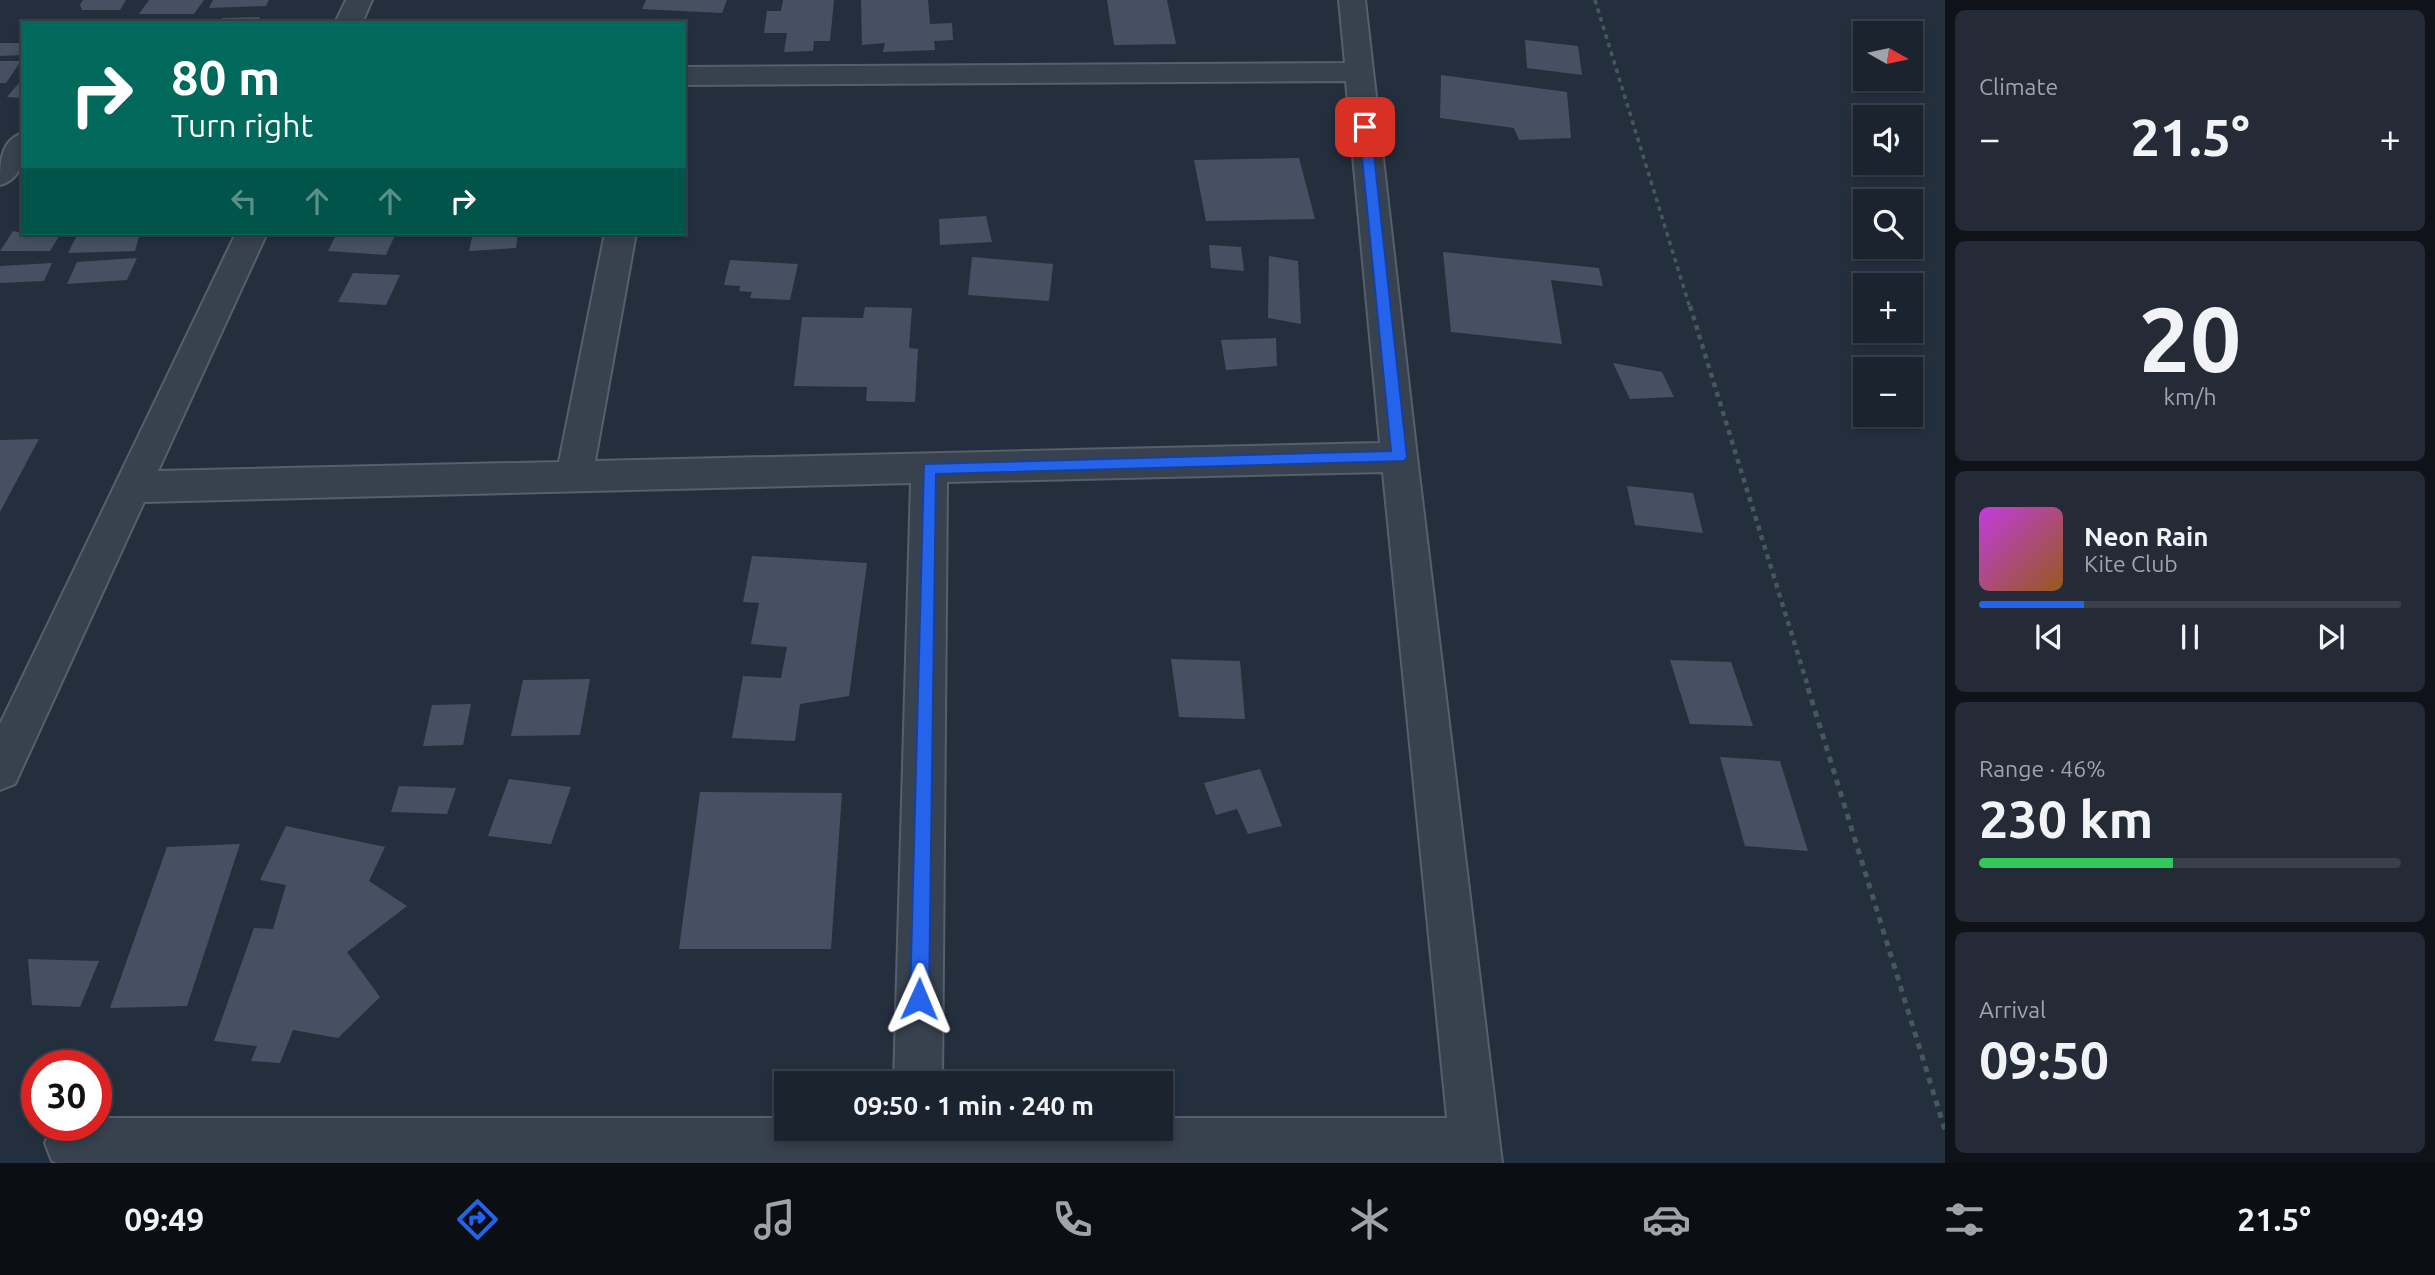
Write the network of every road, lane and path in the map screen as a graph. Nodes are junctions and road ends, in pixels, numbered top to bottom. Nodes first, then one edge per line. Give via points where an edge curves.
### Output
1 (359, 0) edge
2 (1352, 0) edge
3 (1595, 0) edge
4 (349, 21) edge
5 (1359, 72) junction
6 (686, 76) edge
7 (0, 139) edge
8 (21, 141) edge
9 (21, 144) edge
10 (0, 175) edge
11 (250, 235) edge
12 (620, 235) edge
13 (1399, 457) junction
14 (929, 468) junction
15 (574, 477) junction
16 (133, 487) junction
17 (2, 759) edge
18 (918, 1071) edge
19 (1945, 1130) edge
20 (774, 1137) edge
21 (1081, 1141) edge
22 (70, 1143) dead end
23 (1476, 1153) edge

1 - 4 street
2 - 5 street
3 - 19 path
5 - 6 street
5 - 13 street
7 - 8 street
9 - 10 street
11 - 16 street
12 - 15 street
13 - 14 street
13 - 23 street
14 - 15 street
14 - 18 street
15 - 16 street
16 - 17 street
20 - 22 street
21 - 23 street

